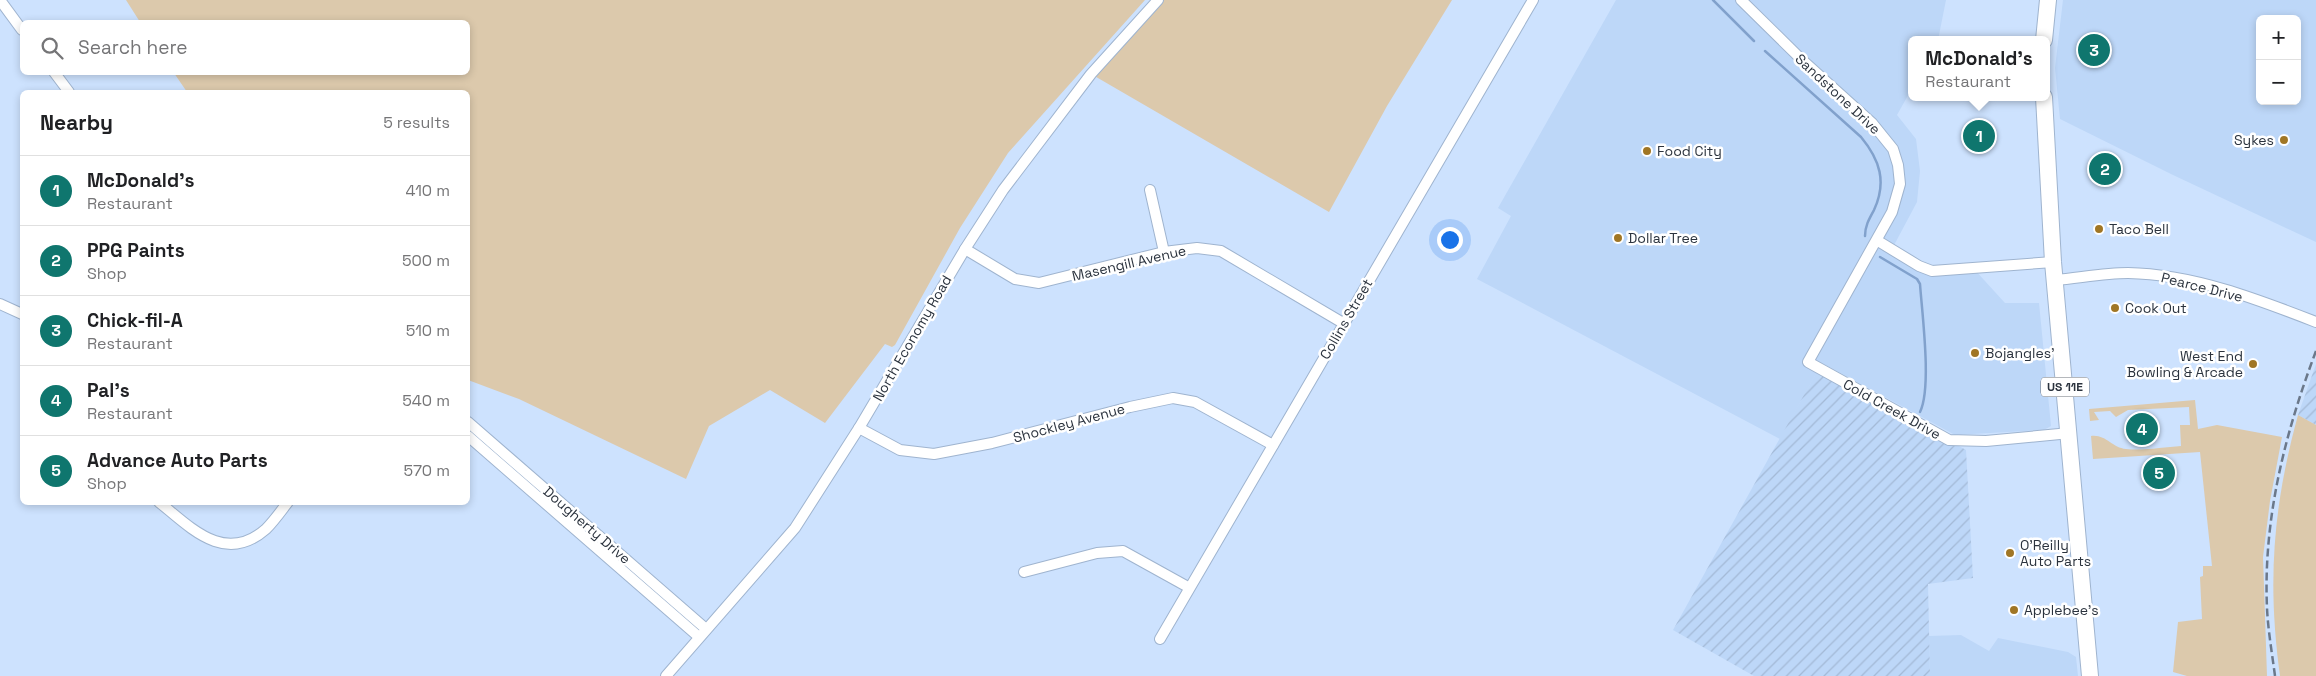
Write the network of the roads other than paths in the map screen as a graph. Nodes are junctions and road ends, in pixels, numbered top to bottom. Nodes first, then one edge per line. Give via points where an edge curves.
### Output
1 (0, 0) edge
2 (1158, 0) edge
3 (1533, 0) edge
4 (1741, 0) edge
5 (2048, 0) edge
6 (20, 27) edge
7 (2044, 36) edge
8 (56, 75) edge
9 (68, 90) edge
10 (2044, 101) edge
11 (1150, 190) dead end
12 (1878, 240) junction
13 (965, 249) junction
14 (1164, 252) junction
15 (2053, 262) junction
16 (2055, 280) junction
17 (0, 304) edge
18 (20, 313) edge
19 (2316, 322) edge
20 (1343, 323) junction
21 (1808, 362) joint
22 (470, 424) edge
23 (859, 428) junction
24 (2070, 433) junction
25 (470, 438) edge
26 (1273, 445) junction
27 (163, 505) edge
28 (285, 505) edge
29 (606, 543) junction
30 (600, 552) junction
31 (1024, 572) dead end
32 (1188, 586) junction
33 (702, 633) junction
34 (1160, 639) dead end
35 (666, 676) edge
36 (2090, 676) edge

1 - 6 street
2 - 13 street, North Economy Road via 1091,74 1003,190
3 - 20 street, Collins Street
4 - 12 street, Sandstone Drive via 1872,123 1893,149 1900,184 1897,199
5 - 7 main road
8 - 9 street
10 - 15 main road, US 11E
11 - 14 street
12 - 15 street via 1919,266 1932,270
12 - 21 street, Sandstone Drive
13 - 14 street, Masengill Avenue via 1015,279 1039,283
13 - 23 street, North Economy Road
14 - 20 street, Masengill Avenue via 1197,248 1221,251
15 - 16 main road, US 11E
16 - 19 street, Pearce Drive via 2126,273 2172,277 2269,304
16 - 24 main road, US 11E
17 - 18 street
20 - 26 street, Collins Street
21 - 24 street, Cold Creek Drive via 1949,440 1986,441
22 - 29 street, Dougherty Drive
23 - 26 street, Shockley Avenue via 900,450 934,454 992,443 1173,398 1195,402
23 - 33 street, North Economy Road via 795,528
24 - 36 main road, US 11E
25 - 30 street, Dougherty Drive
26 - 32 street, Collins Street
27 - 28 street via 197,534 218,544 246,541 265,529
29 - 30 street
29 - 33 street, Dougherty Drive
30 - 33 street, Dougherty Drive
31 - 32 street via 1097,553 1123,551
32 - 34 street, Collins Street
33 - 35 street, North Economy Road

